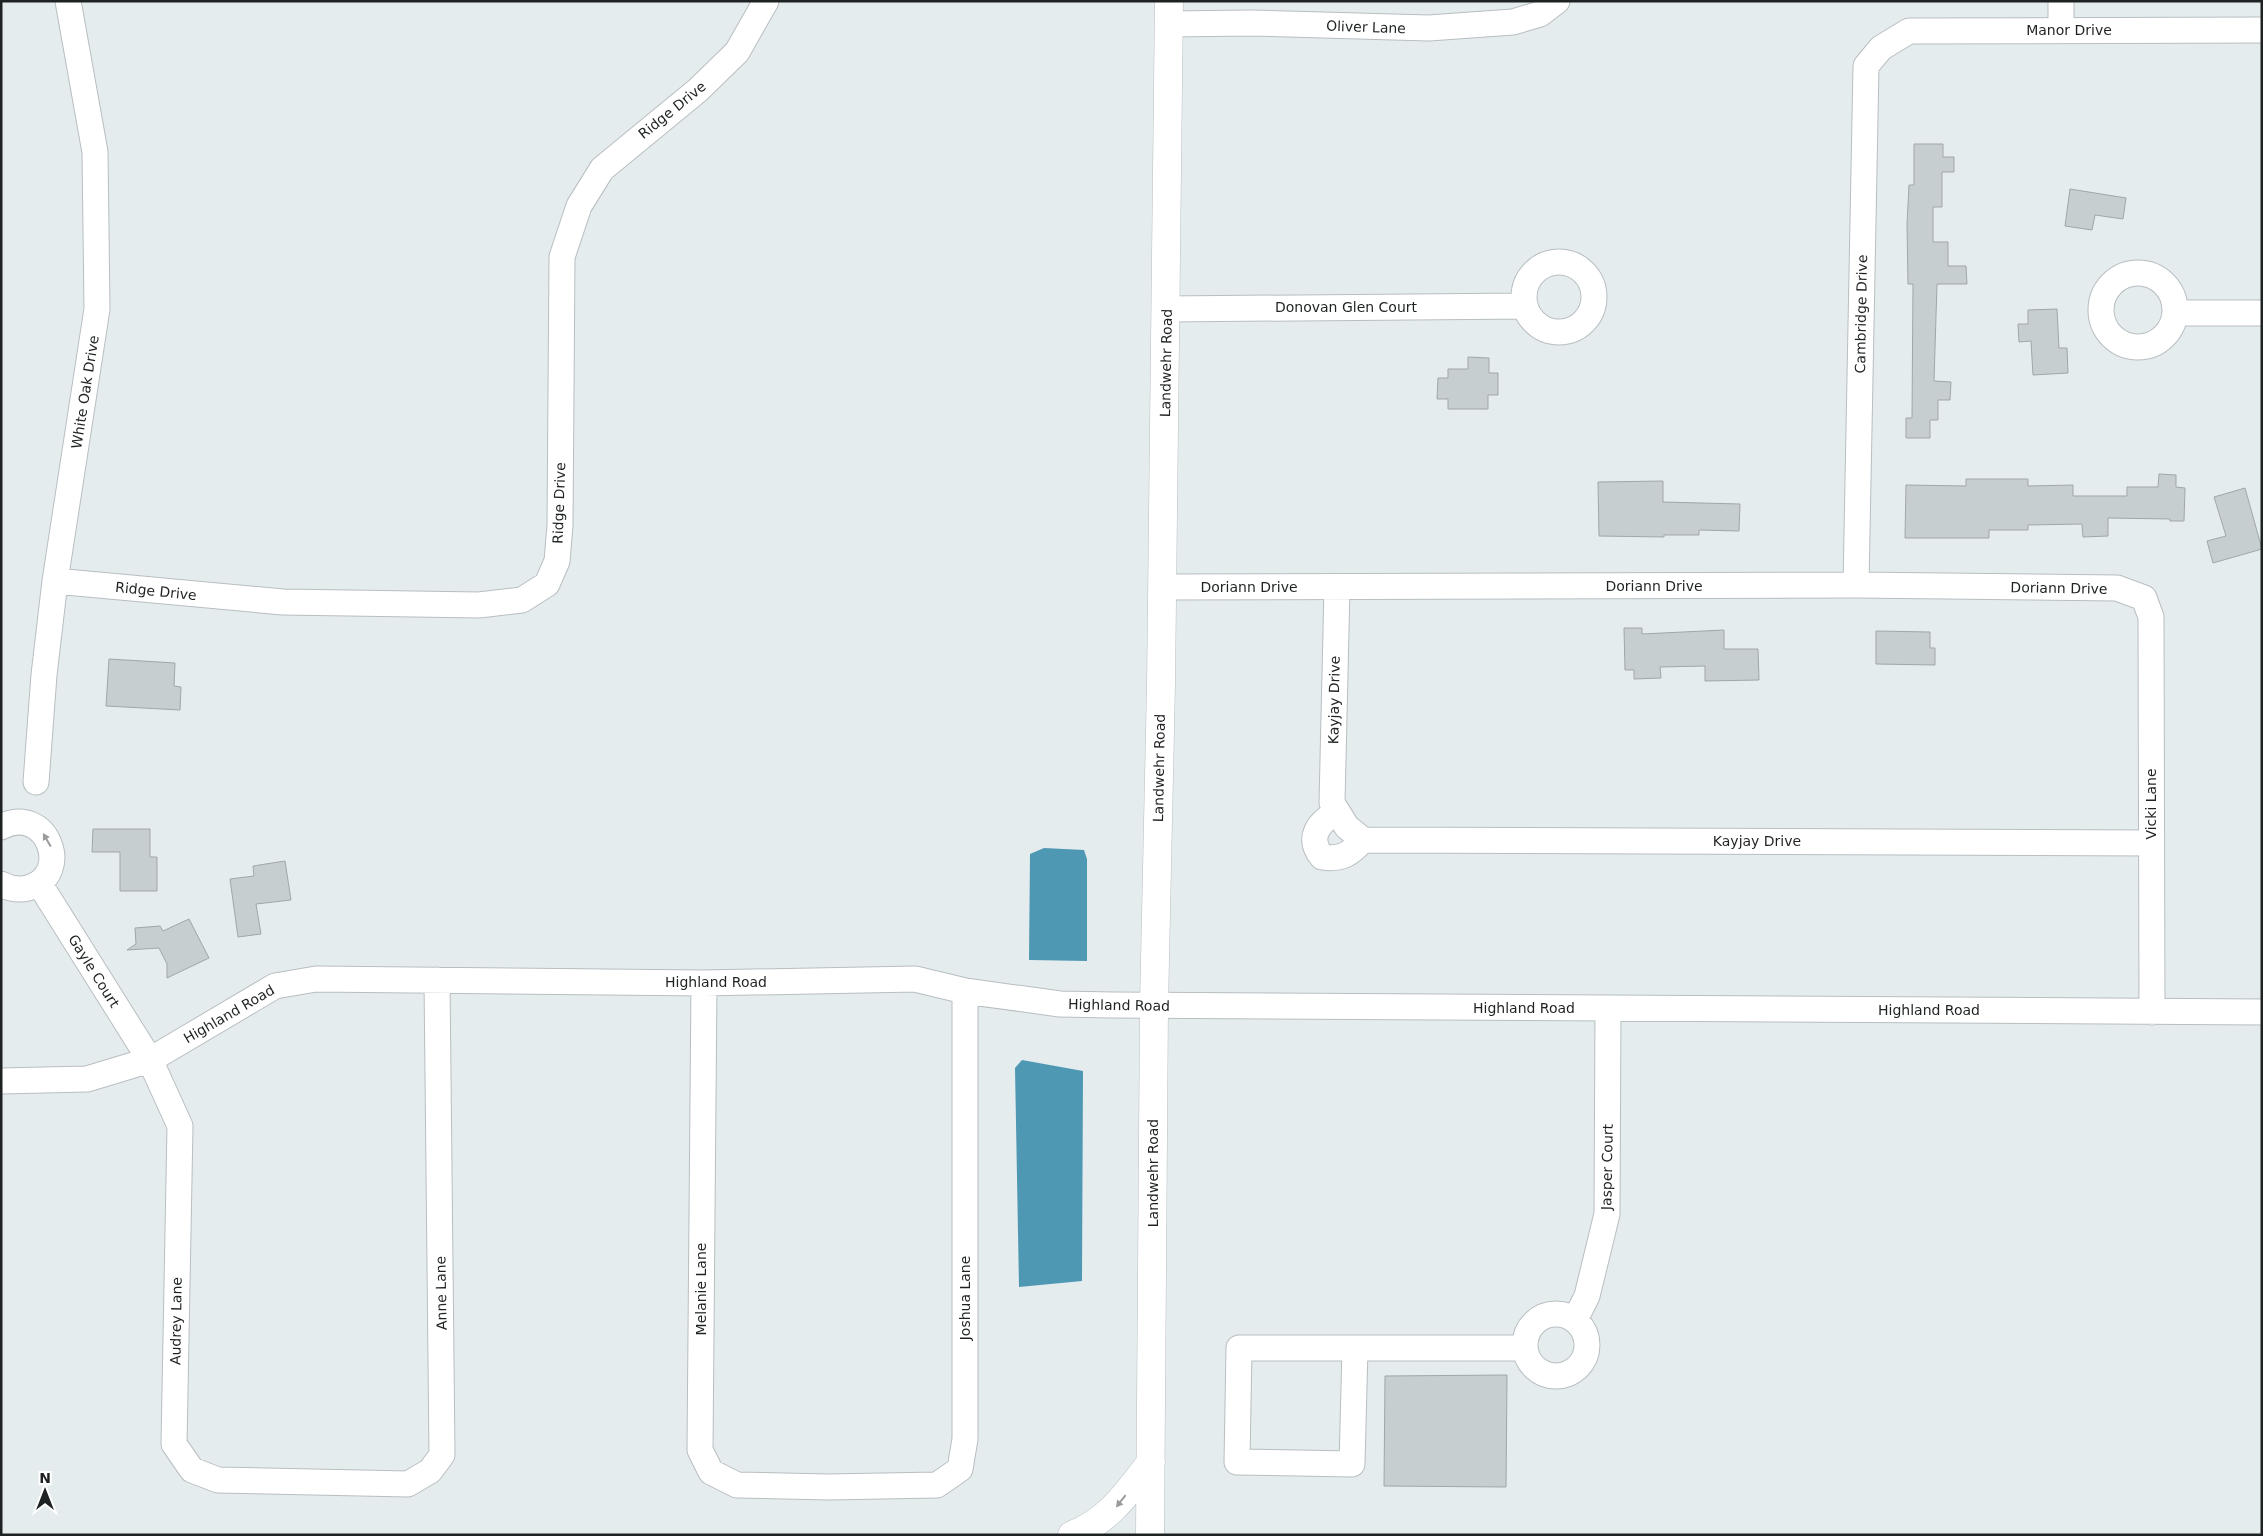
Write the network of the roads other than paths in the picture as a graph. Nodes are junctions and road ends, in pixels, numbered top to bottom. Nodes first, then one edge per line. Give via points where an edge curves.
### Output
1 (68, 1) edge
2 (766, 1) edge
3 (2061, 1) edge
4 (1557, 2) edge
5 (1169, 13) edge
6 (2061, 29) junction
7 (2262, 30) edge
8 (1881, 48) joint
9 (1525, 306) dead end
10 (1167, 309) junction
11 (2175, 313) dead end
12 (2262, 313) edge
13 (55, 581) junction
14 (1856, 585) junction
15 (1162, 587) junction
16 (1337, 588) junction
17 (2144, 598) joint
18 (36, 782) dead end
19 (1337, 812) junction
20 (1, 827) edge
21 (1363, 840) junction
22 (2151, 842) junction
23 (38, 883) junction
24 (1, 884) edge
25 (437, 980) junction
26 (704, 983) junction
27 (965, 991) junction
28 (1154, 1006) junction
29 (1608, 1008) junction
30 (2152, 1012) junction
31 (2262, 1012) edge
32 (150, 1060) junction
33 (1, 1081) edge
34 (1574, 1320) junction
35 (1354, 1348) junction
36 (1525, 1348) junction
37 (1151, 1462) junction
38 (303, 1482) joint
39 (829, 1487) joint
40 (1072, 1535) edge
41 (1150, 1535) edge

1 - 13 street, White Oak Drive via 95,152 97,309
2 - 13 street, Ridge Drive via 737,52 698,90 602,169 579,206 562,257 560,525 557,561 547,584 522,600 478,605 283,602
3 - 6 street
4 - 5 street, Oliver Lane via 1540,14 1513,22 1429,28 1250,24
5 - 10 main road, Landwehr Road
6 - 7 street, Manor Drive
6 - 8 street, Manor Drive via 1910,31
8 - 14 street, Cambridge Drive via 1866,66
9 - 10 street, Donovan Glen Court
10 - 15 main road, Landwehr Road
11 - 12 street
13 - 18 street, White Oak Drive via 40,709
14 - 16 street, Doriann Drive
14 - 17 street, Doriann Drive via 2117,588
15 - 16 street, Doriann Drive
15 - 28 main road, Landwehr Road
16 - 19 street, Kayjay Drive via 1332,803
17 - 22 street, Vicki Lane via 2151,618
19 - 21 street, Kayjay Drive via 1347,827
19 - 21 street via 1323,819 1314,839 1322,857 1344,857
23 -> 20 street via 52,863 48,840 38,828 23,822
21 - 22 street, Kayjay Drive
22 - 30 street, Vicki Lane
23 - 24 street via 19,889
23 - 32 street, Gayle Court
25 - 26 street, Highland Road
25 - 32 street, Highland Road via 316,979 275,986
25 - 38 street, Anne Lane via 442,1455 430,1471 408,1484
26 - 27 street, Highland Road via 915,979
26 - 39 street, Melanie Lane via 700,1450 711,1472 737,1484
27 - 28 street, Highland Road via 1060,1004
27 - 39 street, Joshua Lane via 965,1439 960,1469 937,1485
28 - 29 street, Highland Road
28 - 37 main road, Landwehr Road
29 - 30 street, Highland Road
29 - 34 street, Jasper Court via 1607,1214 1587,1296
30 - 31 street, Highland Road
32 - 33 street, Highland Road via 87,1079
32 - 38 street, Audrey Lane via 180,1126 174,1444 192,1470 218,1480
34 - 36 street via 1558,1314 1540,1317 1528,1330
34 - 36 street via 1584,1332 1587,1346 1585,1357 1571,1372 1551,1376 1542,1373 1527,1358
35 - 35 street via 1239,1348 1237,1462 1352,1464
35 - 36 street
37 -> 40 main road via 1115,1509
37 - 41 main road, Landwehr Road

